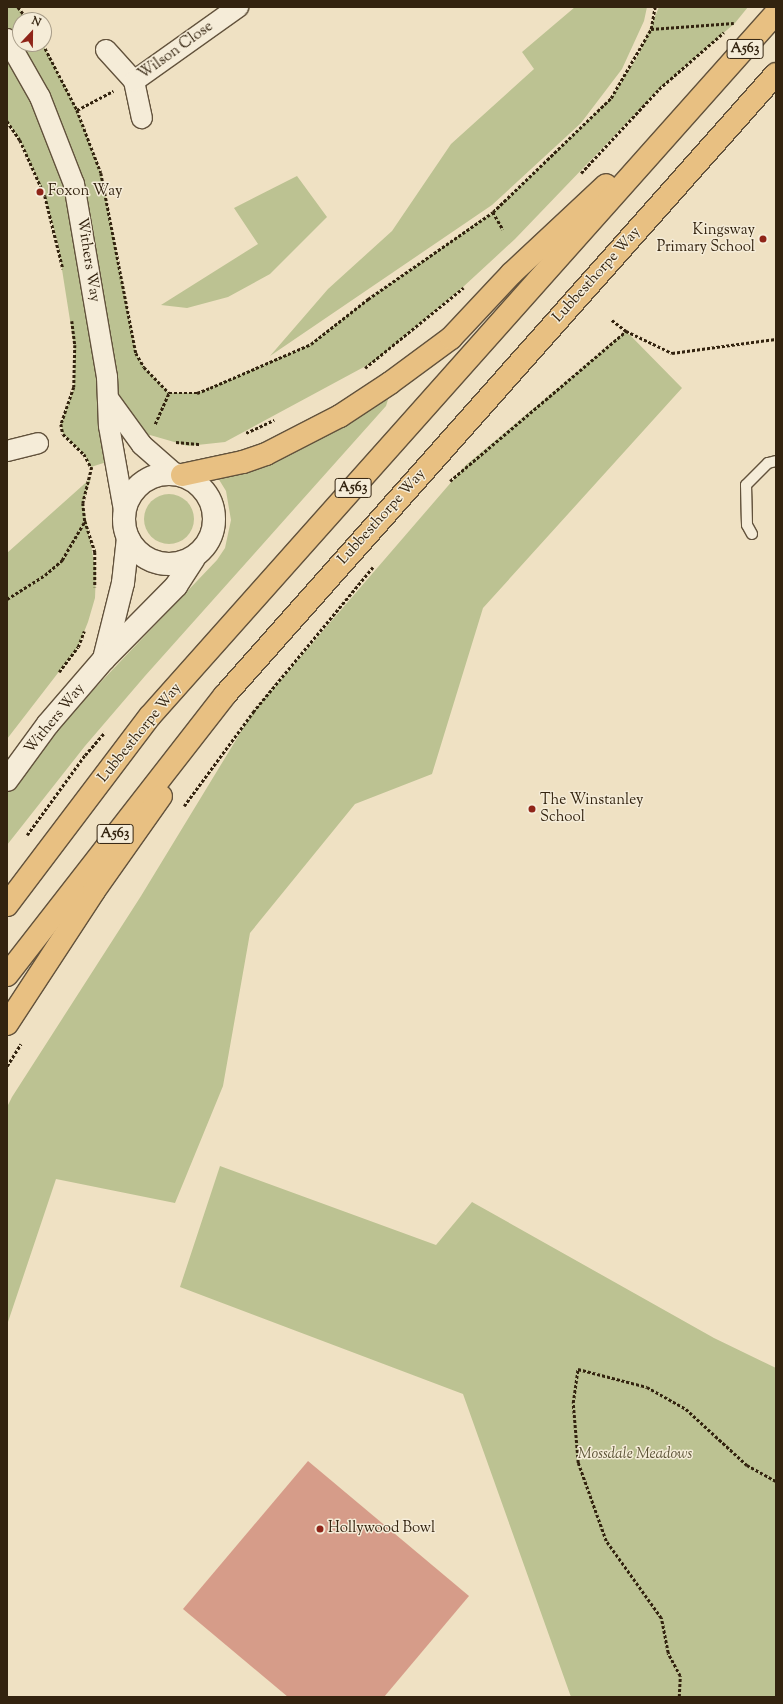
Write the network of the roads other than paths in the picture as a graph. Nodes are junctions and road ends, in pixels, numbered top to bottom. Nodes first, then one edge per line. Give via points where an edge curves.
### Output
1 (238, 7) edge
2 (776, 13) edge
3 (7, 39) edge
4 (106, 50) dead end
5 (776, 74) edge
6 (134, 81) junction
7 (713, 84) junction
8 (142, 118) dead end
9 (110, 401) junction
10 (38, 443) dead end
11 (7, 451) edge
12 (776, 461) edge
13 (179, 475) junction
14 (124, 510) junction
15 (752, 534) dead end
16 (128, 538) junction
17 (194, 558) junction
18 (104, 658) junction
19 (225, 695) junction
20 (7, 780) edge
21 (7, 905) edge
22 (7, 976) edge
23 (7, 1024) edge

1 - 6 street, Wilson Close
2 - 7 highway, Lubbesthorpe Way / A563
3 - 9 street, Withers Way via 40,96 74,184
4 - 6 street, Wilson Close
5 - 19 highway, Lubbesthorpe Way / A563
6 - 8 street, Wilson Close
7 - 13 highway via 511,274 451,338 390,383 340,416 266,454 243,462
7 - 21 highway, Lubbesthorpe Way / A563 via 150,716
9 - 13 street, Withers Way
9 - 14 street, Withers Way via 109,426
10 - 11 street
12 - 15 lane via 768,464 746,485 747,524
13 - 14 street via 150,477 139,485
13 - 17 street via 203,488 211,500 215,514 209,542
14 - 16 street
16 - 17 street via 142,555 164,565 180,564
16 - 18 street, Withers Way via 122,590
17 - 18 street, Withers Way via 176,586
18 - 20 street, Withers Way via 48,724
19 - 22 highway, Lubbesthorpe Way / A563
19 - 23 highway via 144,823 94,891

